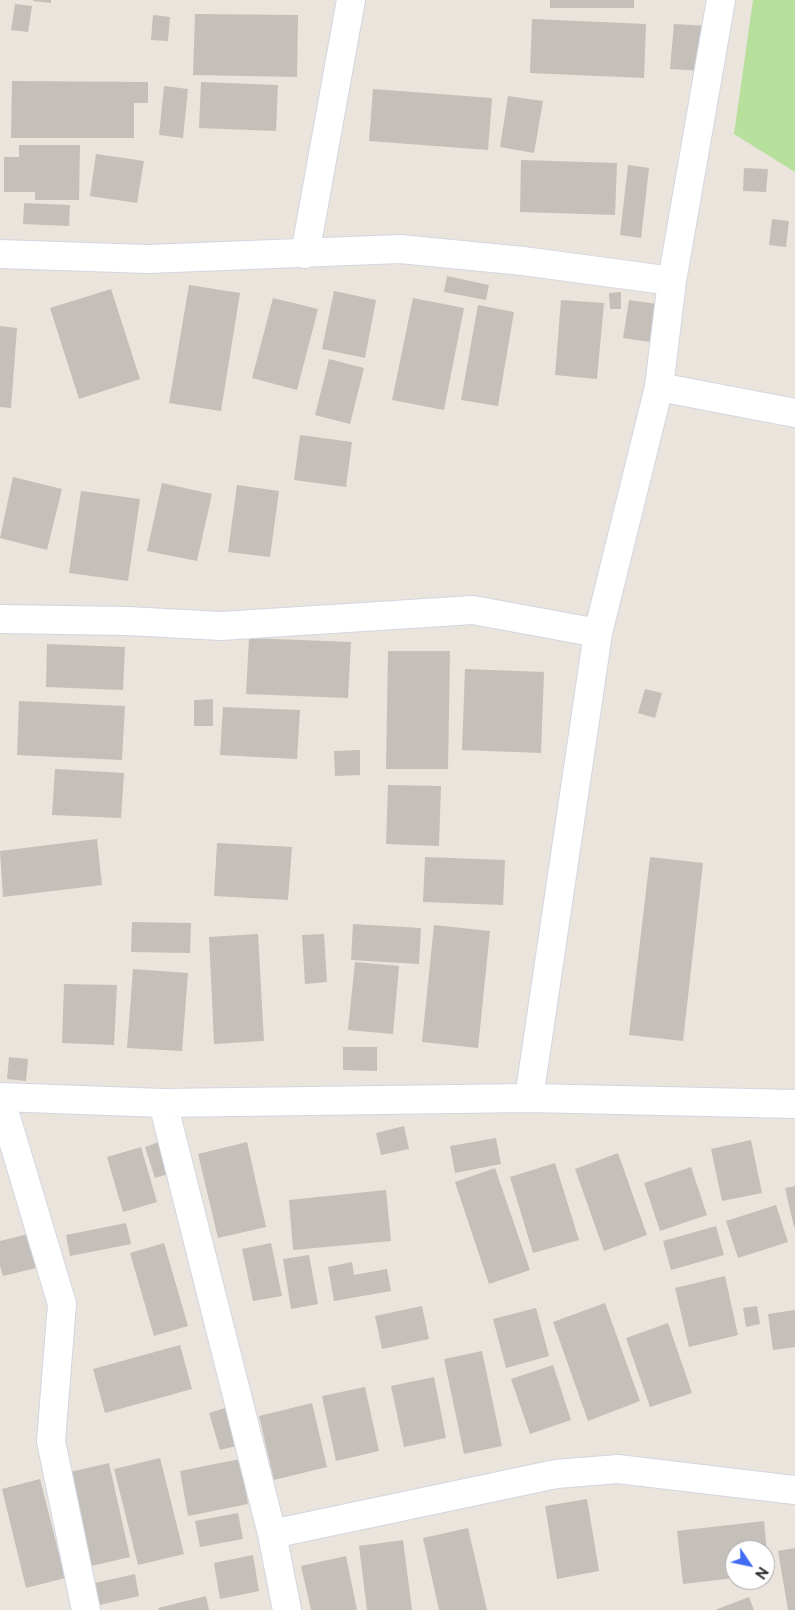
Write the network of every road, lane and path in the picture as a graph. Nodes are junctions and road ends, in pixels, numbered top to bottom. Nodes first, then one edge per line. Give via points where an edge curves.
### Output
1 (351, 0) edge
2 (721, 0) edge
3 (0, 254) edge
4 (305, 254) junction
5 (672, 281) junction
6 (658, 386) junction
7 (795, 413) edge
8 (0, 619) edge
9 (598, 633) junction
10 (0, 1097) edge
11 (528, 1098) junction
12 (163, 1104) junction
13 (795, 1104) edge
14 (795, 1490) edge
15 (272, 1534) junction
16 (86, 1610) edge
17 (287, 1610) edge

1 - 4 street
2 - 5 street
3 - 4 street via 148,259
4 - 5 street via 400,249
5 - 6 street
6 - 7 street
6 - 9 street
8 - 9 street via 128,620 220,626 473,610
9 - 11 street
10 - 12 street
10 - 16 street via 62,1304 51,1441
11 - 12 street
11 - 13 street
12 - 15 street
14 - 15 street via 618,1469 556,1474
15 - 17 street

